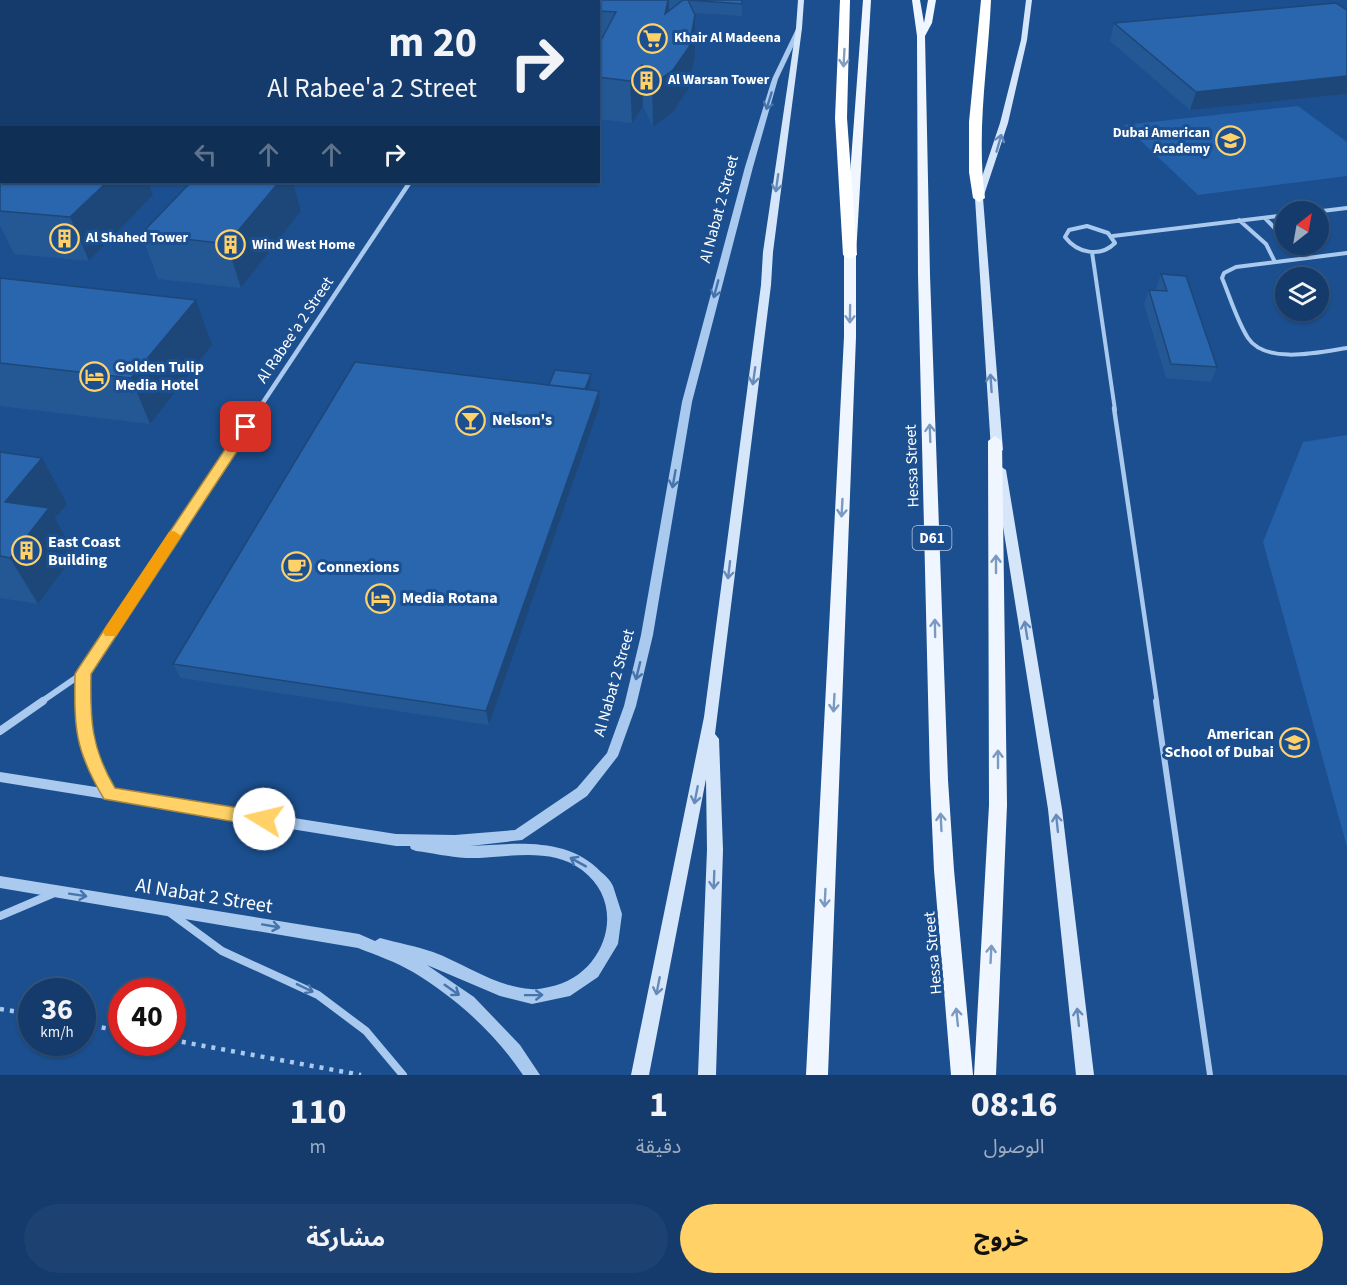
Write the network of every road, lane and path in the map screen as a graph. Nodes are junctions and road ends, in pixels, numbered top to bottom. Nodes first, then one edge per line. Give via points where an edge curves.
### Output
1 (801, 0) edge
2 (844, 0) edge
3 (867, 0) edge
4 (916, 0) edge
5 (932, 0) edge
6 (1029, 0) edge
7 (986, 3) edge
8 (799, 28) junction
9 (921, 36) junction
10 (409, 183) edge
11 (979, 198) junction
12 (1347, 208) edge
13 (1329, 210) edge
14 (1275, 216) edge
15 (1264, 217) junction
16 (1239, 220) junction
17 (1275, 228) edge
18 (1113, 236) junction
19 (1092, 252) junction
20 (1347, 253) edge
21 (850, 255) junction
22 (1306, 255) edge
23 (1310, 258) junction
24 (1275, 262) junction
25 (1347, 348) edge
26 (995, 441) junction
27 (83, 674) junction
28 (711, 717) junction
29 (0, 731) edge
30 (0, 777) edge
31 (110, 794) junction
32 (396, 840) junction
33 (0, 882) edge
34 (56, 892) junction
35 (164, 908) junction
36 (0, 916) edge
37 (359, 941) junction
38 (0, 1009) edge
39 (18, 1012) edge
40 (186, 1043) edge
41 (361, 1075) edge
42 (403, 1075) edge
43 (532, 1075) edge
44 (640, 1075) edge
45 (707, 1075) edge
46 (817, 1075) edge
47 (962, 1075) edge
48 (985, 1075) edge
49 (1084, 1075) edge
50 (1210, 1075) edge

1 - 8 main road
2 -> 21 highway via 841,118
3 - 21 main road
4 - 9 main road, Hessa Street / D61
5 - 9 main road
11 -> 6 main road via 1004,123 1024,40
7 - 11 highway via 973,133
8 -> 28 main road
8 -> 32 street, Al Nabat 2 Street via 775,79 687,402 647,635 630,706 612,756 582,792 518,836
47 -> 9 main road, Hessa Street / D61 via 939,780
10 - 27 street, Al Rabee'a 2 Street
26 -> 11 main road
12 - 13 lane
14 - 15 lane
15 - 16 lane
15 - 17 lane
16 - 18 lane
16 - 24 lane via 1266,244
18 - 19 lane via 1115,243 1110,249
18 - 19 lane via 1087,226 1069,230 1065,237 1071,244
19 - 50 lane
20 - 23 lane
21 -> 46 main road
22 - 23 lane
23 - 24 lane
24 - 25 lane via 1236,267 1222,278 1249,340 1281,355
48 -> 26 main road via 998,805
49 -> 26 main road via 1055,808
27 - 29 street, Al Rabee'a 2 Street
27 - 31 street via 82,720 87,745
28 -> 44 main road
28 -> 45 main road via 715,850
30 - 31 street, Al Nabat 2 Street
31 - 32 street, Al Nabat 2 Street
37 -> 32 street via 432,959 500,989 532,997 565,991 593,972 611,944 615,914 606,886 586,865 560,853 531,849 465,852
33 - 34 street, Al Nabat 2 Street
34 -> 35 street, Al Nabat 2 Street
34 - 36 street
35 -> 37 street, Al Nabat 2 Street
35 -> 42 street via 222,951 318,995 366,1031
37 -> 43 street, Al Nabat 2 Street via 417,966 469,1002 515,1050
38 - 39 path
40 - 41 path

